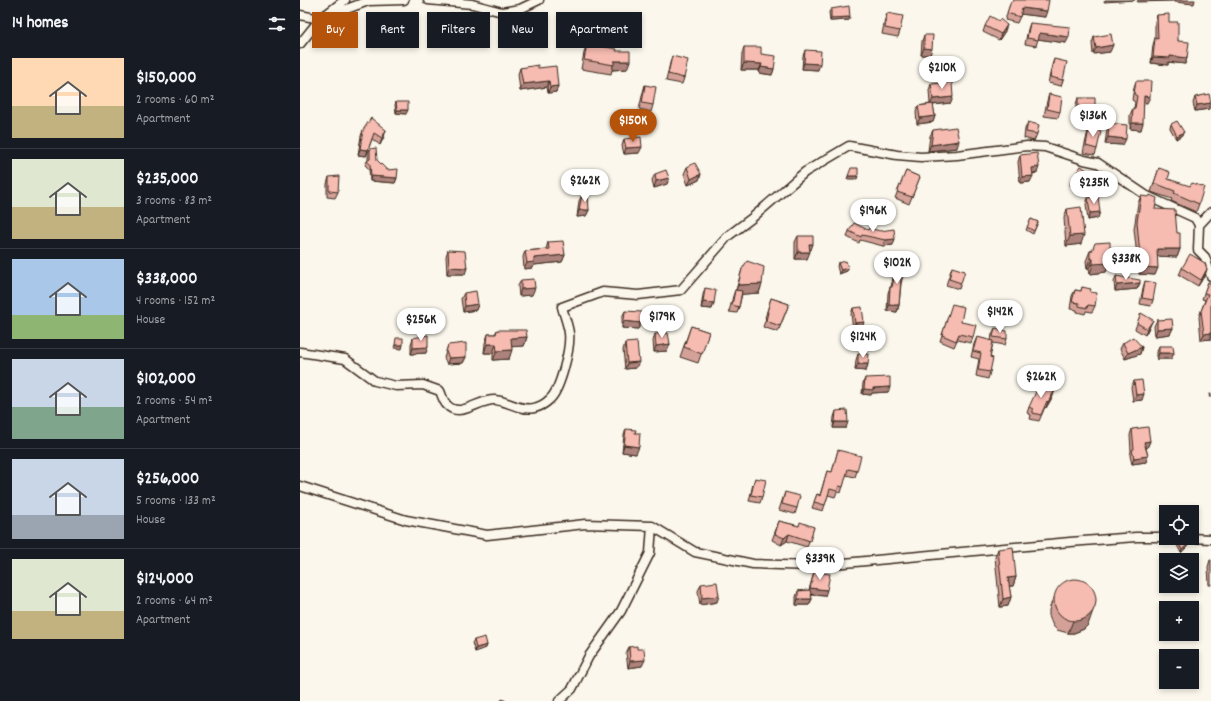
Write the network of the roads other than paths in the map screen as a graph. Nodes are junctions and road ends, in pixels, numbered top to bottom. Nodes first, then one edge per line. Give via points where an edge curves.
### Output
1 (345, 0) edge
2 (367, 0) edge
3 (404, 0) edge
4 (428, 0) edge
5 (539, 0) edge
6 (329, 12) edge
7 (337, 12) edge
8 (300, 15) edge
9 (312, 17) edge
10 (312, 29) edge
11 (300, 44) edge
12 (1211, 212) edge
13 (1200, 225) junction
14 (1211, 276) edge
15 (300, 352) edge
16 (300, 486) edge
17 (652, 526) junction
18 (1159, 538) edge
19 (1199, 538) edge
20 (1211, 539) edge
21 (559, 701) edge

1 - 6 street
2 - 3 street
2 - 7 street
4 - 5 street via 472,4 502,12 520,9
8 - 9 street
10 - 11 street
12 - 13 street
13 - 14 street via 1198,250 1206,257
13 - 15 street via 1194,218 1147,196 1098,163 1045,147 1027,146 921,157 849,146 805,172 728,236 681,290 638,295 603,292 562,307 570,334 560,380 551,399 534,408 523,409 495,400 461,410 453,409 446,404 440,391 424,385 396,386 375,381 344,359
16 - 17 street via 406,520 487,535 585,524
17 - 18 street via 695,552 753,564 812,566 1070,542
17 - 21 street via 650,553 621,611 589,656 572,689
19 - 20 street

